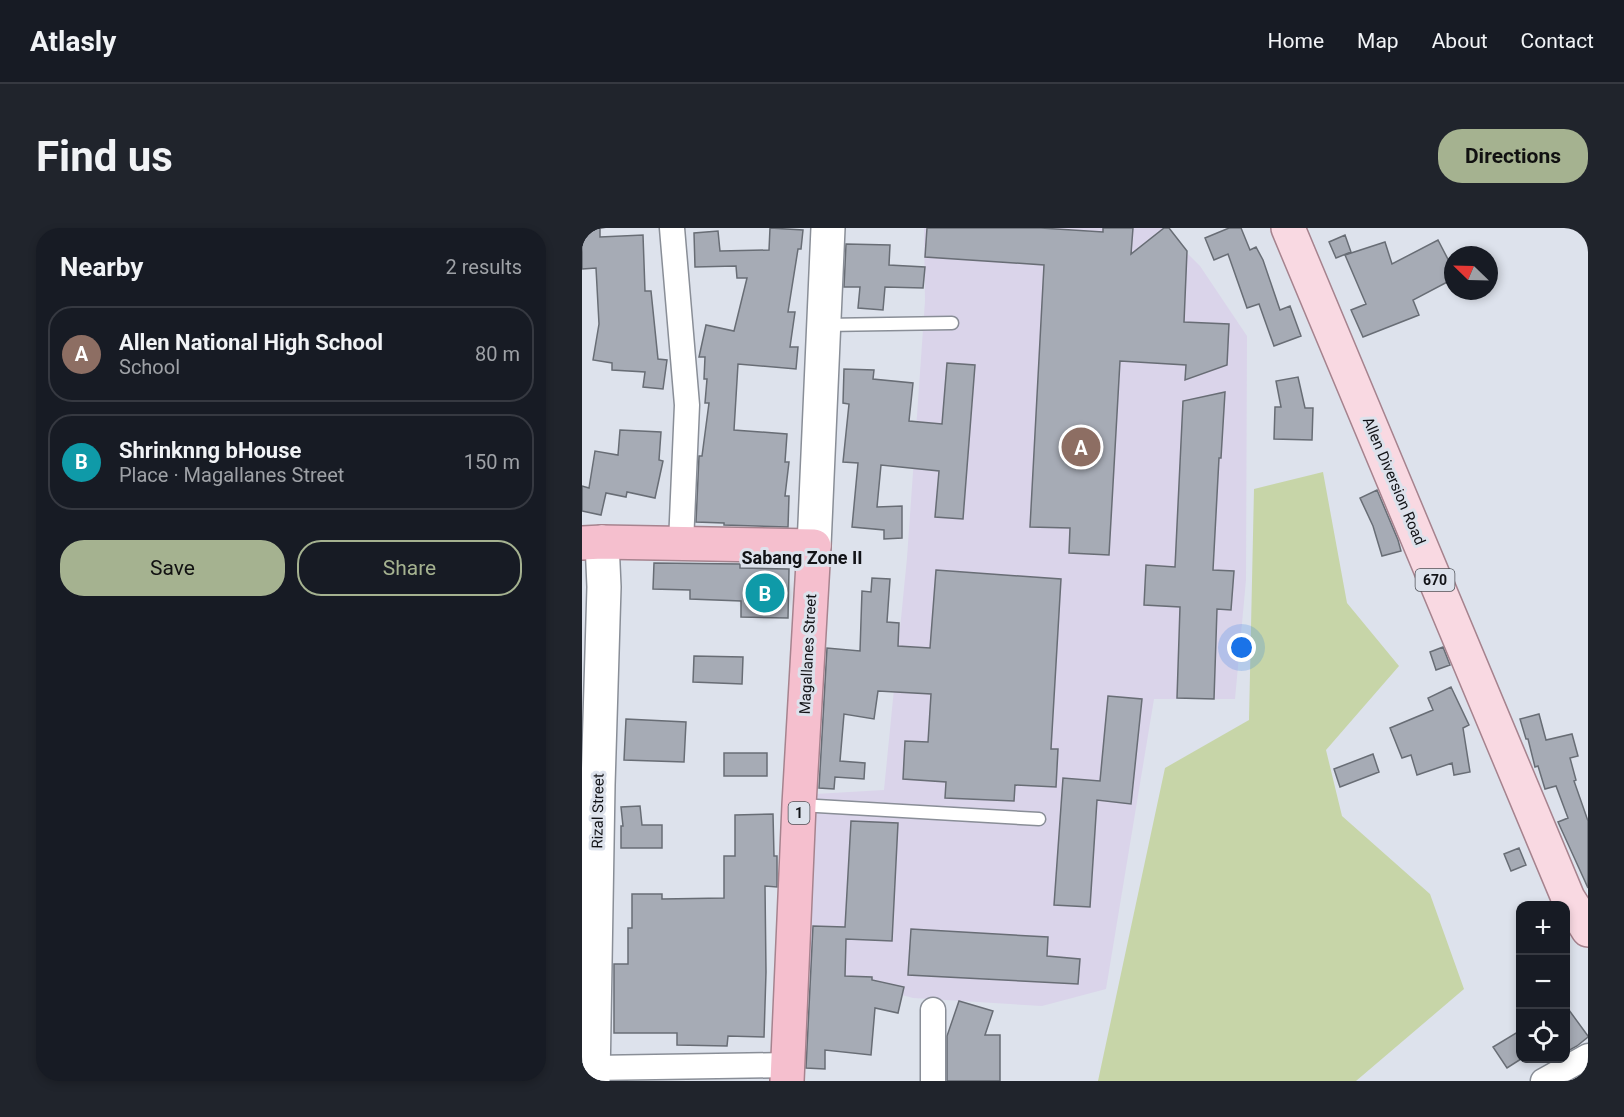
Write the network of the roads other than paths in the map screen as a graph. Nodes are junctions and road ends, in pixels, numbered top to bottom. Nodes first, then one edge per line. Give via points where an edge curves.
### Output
1 (672, 228) edge
2 (828, 228) edge
3 (1288, 228) edge
4 (952, 323) dead end
5 (824, 325) junction
6 (592, 542) edge
7 (681, 543) junction
8 (766, 545) junction
9 (814, 546) junction
10 (810, 602) junction
11 (590, 784) edge
12 (799, 805) junction
13 (1039, 819) dead end
14 (1588, 930) edge
15 (933, 1010) dead end
16 (1588, 1056) edge
17 (788, 1073) edge
18 (593, 1075) edge
19 (933, 1081) edge
20 (1544, 1081) edge

1 - 7 street via 687,405
2 - 5 street, Magallanes Street
3 - 14 main road, Allen Diversion Road / 670 via 1568,898
4 - 5 lane
5 - 9 street, Magallanes Street
6 - 7 highway
6 - 11 street, Rizal Street via 604,587
7 - 8 highway
8 - 9 highway
8 - 10 highway via 795,564
9 - 10 highway, Magallanes Street / 1
10 - 12 highway, Magallanes Street / 1
11 - 18 street, Rizal Street
12 - 13 lane
12 - 17 highway, Magallanes Street / 1
15 - 19 street
16 - 20 street
17 - 18 street

